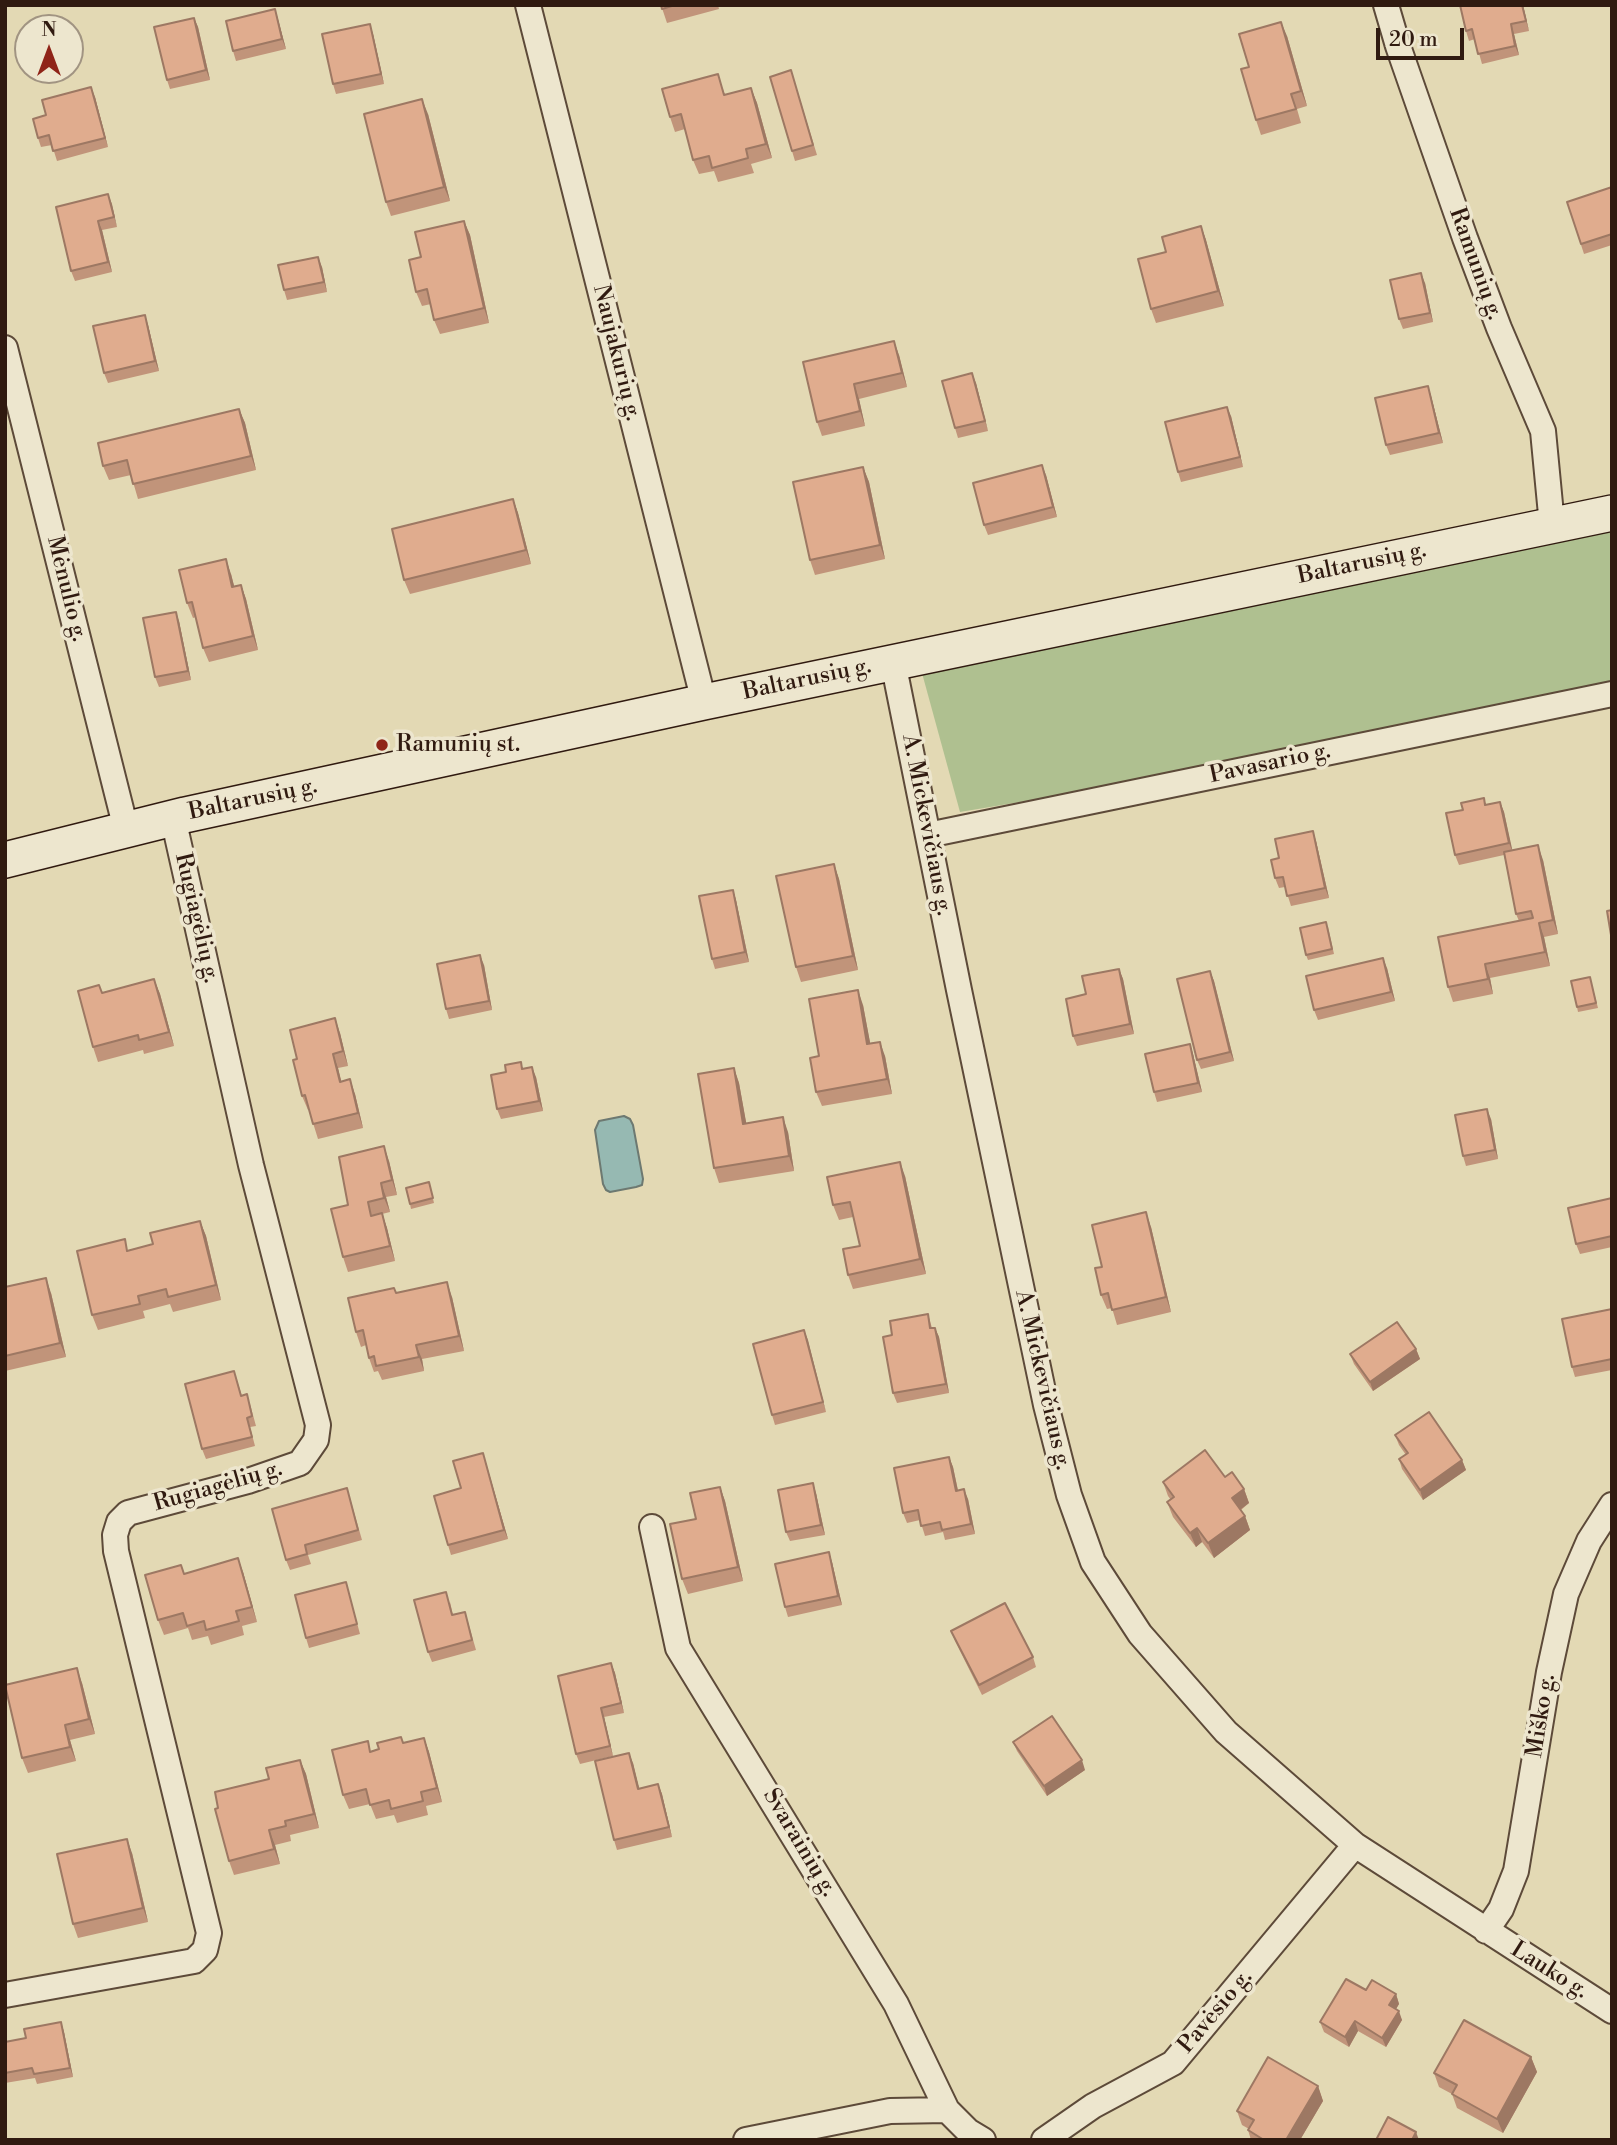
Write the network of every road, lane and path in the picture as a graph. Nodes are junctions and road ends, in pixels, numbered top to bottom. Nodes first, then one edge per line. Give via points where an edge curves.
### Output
1 (528, 5) edge
2 (1386, 5) edge
3 (5, 348) edge
4 (1612, 513) edge
5 (1552, 525) junction
6 (893, 662) junction
7 (1612, 694) edge
8 (704, 702) junction
9 (173, 818) junction
10 (126, 829) junction
11 (928, 835) junction
12 (5, 860) edge
13 (1612, 1505) edge
14 (652, 1527) dead end
15 (1355, 1845) junction
16 (1486, 1931) junction
17 (5, 1995) edge
18 (1612, 2011) edge
19 (947, 2110) junction
20 (746, 2140) edge
21 (984, 2140) edge
22 (1044, 2140) edge

1 - 8 street, Naujakurių g.
2 - 5 street, Ramunių g. via 1465,238 1543,431
3 - 10 street, Mėnulio g.
4 - 5 main road, Baltarusių g.
5 - 6 main road, Baltarusių g.
6 - 8 main road, Baltarusių g.
6 - 11 street, A. Mickevičiaus g.
7 - 11 street, Pavasario g.
8 - 9 main road, Baltarusių g.
9 - 10 main road, Baltarusių g.
9 - 17 street, Rugiagėlių g. via 251,1165 318,1425 316,1440 300,1463 128,1513 115,1535 209,1933 205,1950 194,1961
10 - 12 main road, Baltarusių g.
11 - 15 street, A. Mickevičiaus g. via 1046,1405 1069,1495 1093,1562 1140,1634 1226,1732
13 - 16 street, Miško g. via 1589,1541 1566,1594 1517,1871
14 - 19 street, Svarainių g. via 678,1648 896,2004
15 - 16 street, A. Mickevičiaus g.
15 - 22 street, Pavėsio g. via 1173,2063 1093,2106
16 - 18 street, Lauko g.
19 - 20 street via 890,2111
19 - 21 street, Svarainių g. via 968,2132

